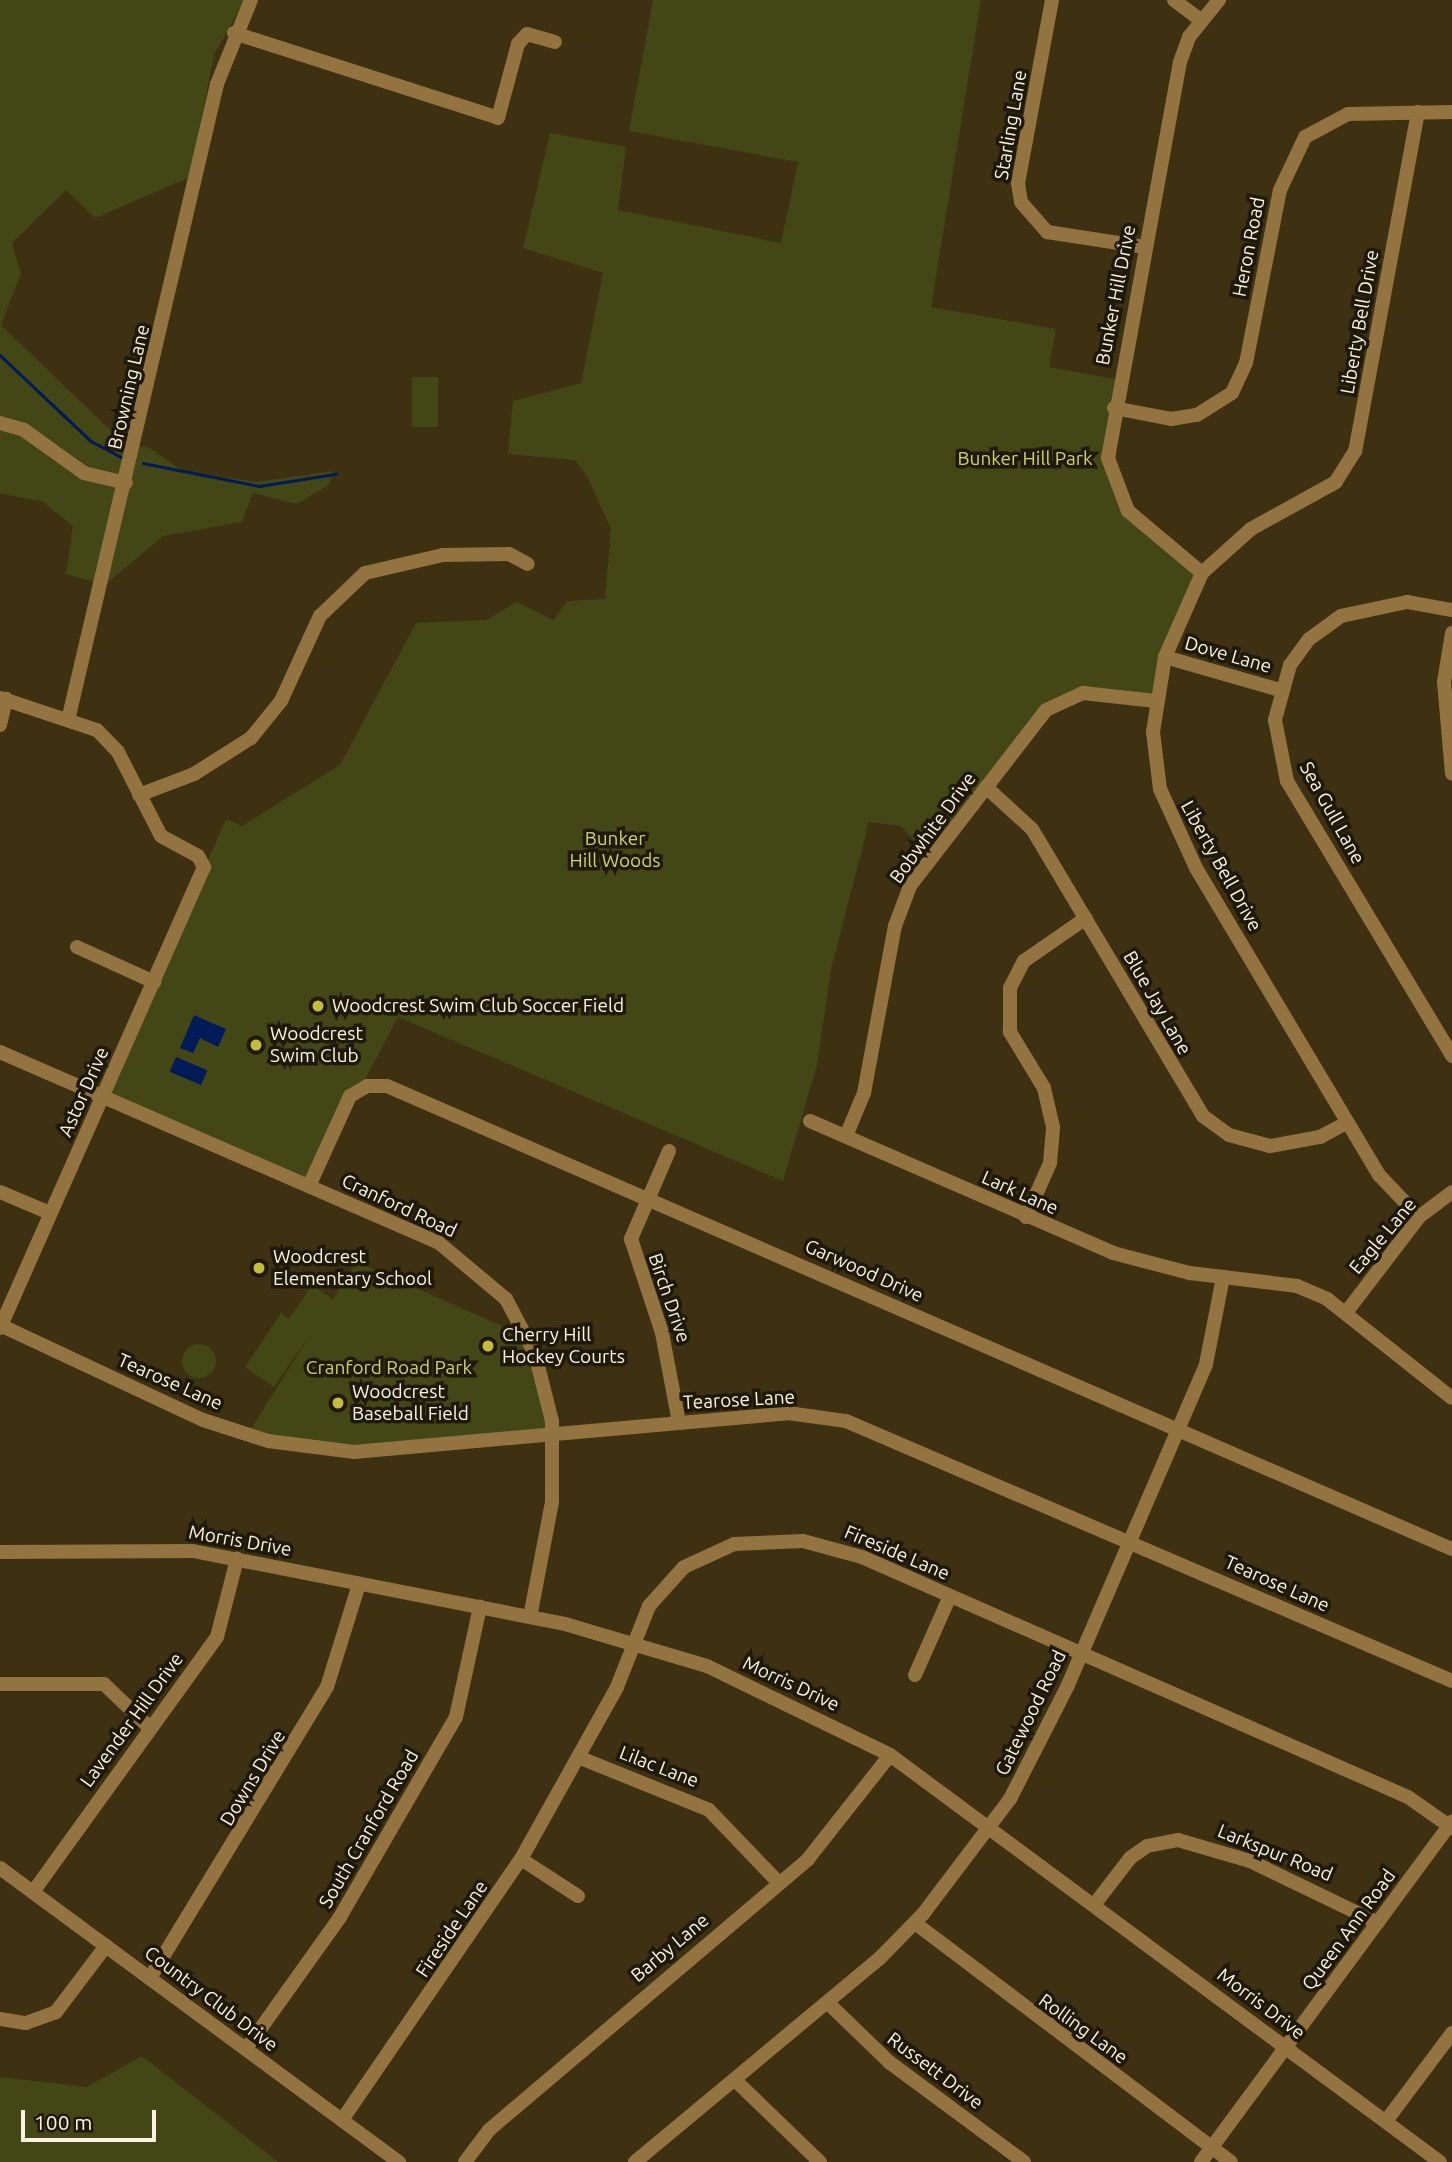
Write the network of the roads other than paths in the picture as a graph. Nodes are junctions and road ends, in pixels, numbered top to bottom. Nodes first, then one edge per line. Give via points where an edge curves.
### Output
1 (251, 0) edge
2 (1052, 0) edge
3 (1174, 0) edge
4 (1219, 0) edge
5 (1202, 21) junction
6 (234, 33) junction
7 (555, 42) dead end
8 (1418, 112) junction
9 (1452, 112) edge
10 (1145, 247) junction
11 (1114, 408) junction
12 (0, 424) edge
13 (127, 483) junction
14 (528, 564) dead end
15 (1202, 573) junction
16 (1452, 610) edge
17 (1452, 633) edge
18 (1165, 657) junction
19 (1280, 690) junction
20 (3, 699) edge
21 (1156, 701) junction
22 (69, 716) junction
23 (0, 725) edge
24 (1452, 774) edge
25 (986, 787) junction
26 (139, 795) junction
27 (1086, 918) junction
28 (77, 947) dead end
29 (154, 982) junction
30 (0, 1052) edge
31 (1452, 1056) edge
32 (103, 1096) junction
33 (810, 1121) dead end
34 (1346, 1123) junction
35 (846, 1136) junction
36 (669, 1151) dead end
37 (309, 1186) junction
38 (0, 1192) edge
39 (1452, 1192) edge
40 (650, 1196) junction
41 (50, 1213) junction
42 (1026, 1217) junction
43 (1419, 1217) junction
44 (1223, 1277) junction
45 (1348, 1310) junction
46 (0, 1326) edge
47 (1452, 1398) edge
48 (679, 1422) junction
49 (1178, 1427) junction
50 (553, 1436) junction
51 (1129, 1540) junction
52 (1452, 1549) edge
53 (0, 1552) edge
54 (237, 1559) junction
55 (359, 1584) junction
56 (950, 1596) junction
57 (480, 1608) junction
58 (530, 1617) junction
59 (633, 1641) junction
60 (1081, 1653) junction
61 (915, 1675) dead end
62 (1452, 1681) edge
63 (0, 1684) edge
64 (149, 1727) junction
65 (890, 1755) junction
66 (578, 1757) junction
67 (1451, 1825) edge
68 (988, 1828) junction
69 (521, 1859) junction
70 (0, 1868) edge
71 (778, 1882) junction
72 (33, 1892) junction
73 (578, 1896) dead end
74 (1094, 1905) junction
75 (915, 1923) junction
76 (1378, 1923) junction
77 (106, 1946) junction
78 (150, 1978) junction
79 (828, 2003) junction
80 (0, 2019) edge
81 (1452, 2033) edge
82 (1286, 2047) junction
83 (246, 2049) junction
84 (736, 2081) junction
85 (342, 2120) junction
86 (1386, 2121) junction
87 (1212, 2147) junction
88 (399, 2162) edge
89 (465, 2162) edge
90 (635, 2162) edge
91 (820, 2162) edge
92 (1024, 2162) edge
93 (1201, 2162) edge
94 (1231, 2162) edge
95 (1440, 2162) edge

1 - 6 street, Browning Lane
2 - 10 street, Starling Lane via 1018,183 1021,202 1047,232
3 - 5 street
4 - 5 street, Bunker Hill Drive
5 - 10 street, Bunker Hill Drive via 1180,62
6 - 7 street via 498,118 518,44 527,34
6 - 13 street, Browning Lane
8 - 9 street, Heron Road
8 - 11 street, Heron Road via 1348,114 1318,127 1295,148 1280,190 1246,363 1232,393 1208,410 1184,417
8 - 15 street, Liberty Bell Drive via 1363,415 1346,469 1325,489 1251,529
10 - 11 street, Bunker Hill Drive
11 - 15 street, Bunker Hill Drive via 1108,458 1119,494 1147,530
12 - 13 street via 24,430 84,473
13 - 22 street, Browning Lane
14 - 26 street via 509,554 443,555 365,573 320,616 281,701 251,738 194,774
15 - 18 street, Liberty Bell Drive
16 - 19 street, Sea Gull Lane via 1407,602 1341,616 1309,639
17 - 24 street via 1444,682
18 - 19 street, Dove Lane
18 - 21 street, Liberty Bell Drive
19 - 31 street, Sea Gull Lane via 1277,741 1287,781
20 - 22 street
20 - 23 street
21 - 25 street, Bobwhite Drive via 1067,696 1035,721
21 - 34 street, Liberty Bell Drive via 1154,758 1170,818
22 - 26 street via 105,738
25 - 27 street, Blue Jay Lane via 1032,829
25 - 35 street, Bobwhite Drive via 906,896 864,1093
26 - 29 street, Astor Drive via 161,836 200,857 203,872
27 - 34 street, Blue Jay Lane via 1166,1058 1216,1128 1270,1146 1320,1137
27 - 42 street via 1024,961 1010,988 1010,1032 1044,1088 1053,1127 1050,1163
28 - 29 street
29 - 32 street, Astor Drive
30 - 32 street, Cranford Road
32 - 37 street, Cranford Road
32 - 41 street, Astor Drive
33 - 35 street, Lark Lane
34 - 43 street, Liberty Bell Drive via 1379,1175
35 - 42 street, Lark Lane
36 - 40 street, Birch Drive
37 - 40 street, Garwood Drive via 349,1099 376,1084
37 - 50 street, Cranford Road via 438,1242 506,1299 543,1378
38 - 41 street
39 - 43 street, Eagle Lane
40 - 48 street, Birch Drive via 631,1239 633,1256 662,1333
40 - 49 street, Garwood Drive
41 - 46 street, Astor Drive
42 - 44 street, Lark Lane via 1153,1266
43 - 45 street, Eagle Lane
44 - 45 street via 1297,1286
44 - 49 street, Gatewood Road via 1206,1364
45 - 47 street
46 - 50 street, Tearose Lane via 203,1420 268,1441 354,1452
48 - 50 street, Tearose Lane
48 - 51 street, Tearose Lane via 788,1413 846,1421
49 - 51 street, Gatewood Road
49 - 52 street, Garwood Drive
50 - 58 street, Cranford Road via 552,1502
51 - 60 street, Gatewood Road
51 - 62 street, Tearose Lane
53 - 54 street, Morris Drive via 159,1546
54 - 55 street, Morris Drive
54 - 64 street, Lavender Hill Drive via 217,1637
55 - 57 street, Morris Drive
55 - 78 street, Downs Drive via 327,1687
56 - 59 street, Fireside Lane via 829,1546 784,1539 734,1544 684,1567 649,1606
56 - 60 street, Fireside Lane
56 - 61 street
57 - 58 street, Morris Drive
57 - 83 street, South Cranford Road via 456,1717 340,1917
58 - 59 street, Morris Drive
59 - 65 street, Morris Drive via 819,1716
59 - 66 street, Fireside Lane via 617,1687
60 - 67 street, Fireside Lane via 1408,1797
60 - 68 street, Gatewood Road via 1028,1771
63 - 64 street via 104,1684
64 - 72 street, Lavender Hill Drive
65 - 68 street, Morris Drive
65 - 71 street, Barby Lane via 808,1859
66 - 69 street, Fireside Lane
66 - 71 street, Lilac Lane via 709,1810
67 - 76 street, Queen Ann Road
68 - 74 street, Morris Drive
68 - 75 street, Gatewood Road
69 - 73 street
69 - 85 street, Fireside Lane
70 - 72 street, Country Club Drive
71 - 89 street, Barby Lane via 489,2130
72 - 77 street, Country Club Drive
74 - 76 street, Larkspur Road via 1130,1858 1147,1846 1178,1840 1250,1861
74 - 82 street, Morris Drive
75 - 79 street, Gatewood Road
75 - 87 street, Rolling Lane
76 - 82 street, Queen Ann Road
77 - 78 street, Country Club Drive
77 - 80 street via 56,2012 26,2023
78 - 83 street, Country Club Drive
79 - 84 street, Gatewood Road
79 - 92 street, Russett Drive via 889,2062
81 - 86 street
82 - 86 street, Morris Drive
82 - 87 street, Queen Ann Road
83 - 85 street, Country Club Drive
84 - 90 street, Gatewood Road
84 - 91 street
85 - 88 street, Country Club Drive
86 - 95 street, Morris Drive
87 - 93 street, Queen Ann Road
87 - 94 street, Rolling Lane

